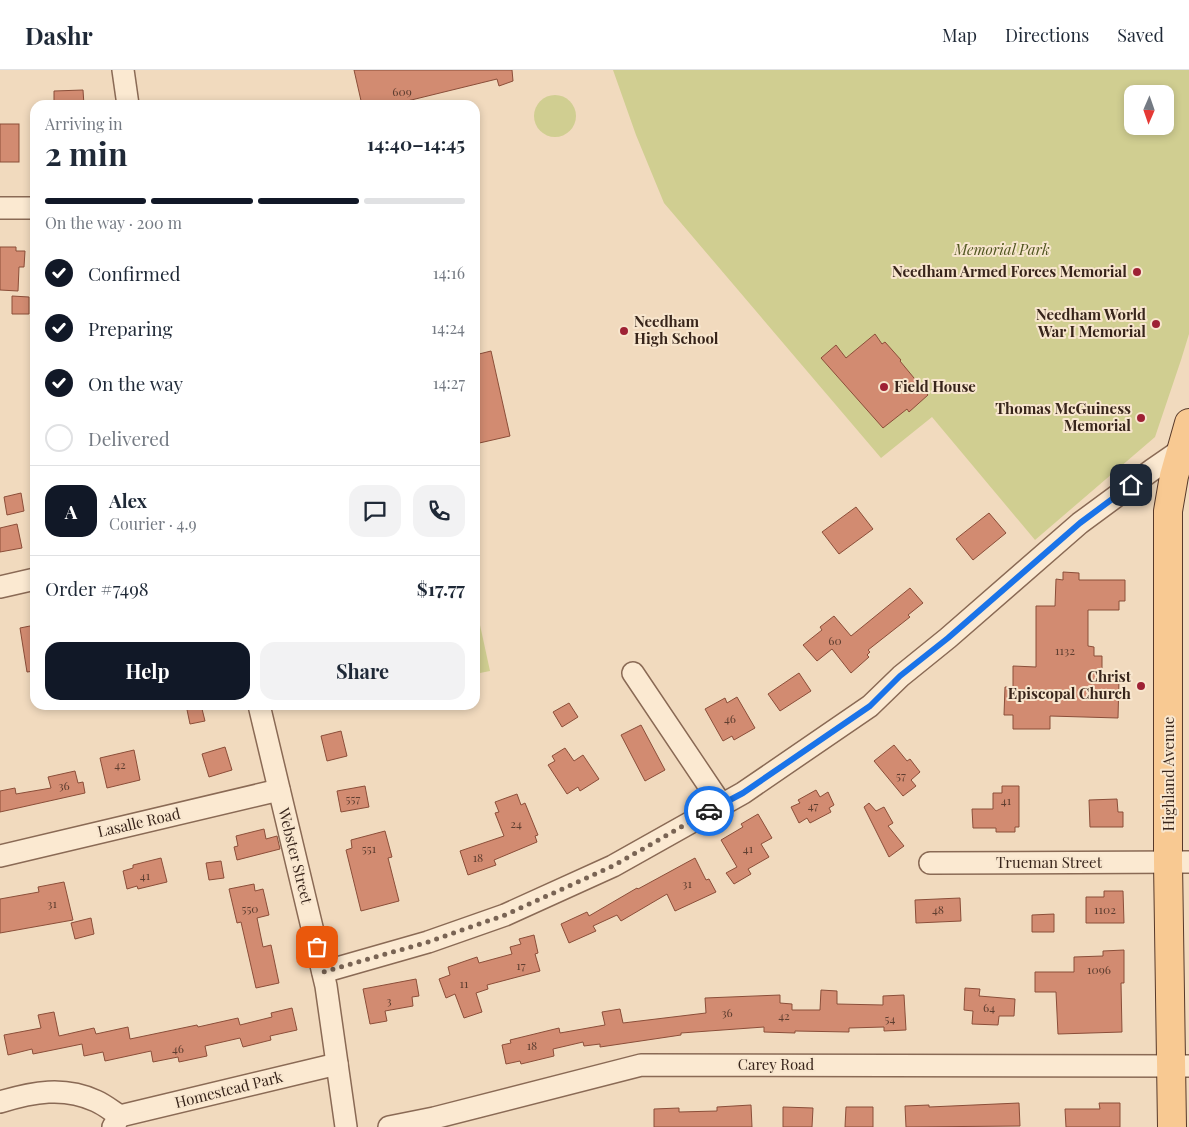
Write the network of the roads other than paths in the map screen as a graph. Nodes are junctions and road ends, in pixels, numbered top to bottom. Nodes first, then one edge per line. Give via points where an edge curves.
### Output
1 (122, 70) edge
2 (127, 100) edge
3 (0, 208) edge
4 (30, 208) edge
5 (1189, 424) edge
6 (1185, 449) edge
7 (30, 580) edge
8 (0, 587) edge
9 (633, 673) dead end
10 (260, 710) edge
11 (279, 790) junction
12 (721, 804) junction
13 (0, 856) edge
14 (1179, 862) edge
15 (930, 863) dead end
16 (323, 972) junction
17 (338, 1064) junction
18 (1180, 1066) edge
19 (0, 1102) edge
20 (116, 1122) edge
21 (346, 1127) edge
22 (389, 1127) edge
23 (1172, 1127) edge

1 - 2 street
3 - 4 street
5 - 6 main road, Highland Avenue
6 - 12 street via 1080,523 900,676 870,706 743,793
6 - 14 main road, Highland Avenue via 1172,483 1168,511
7 - 8 street
9 - 12 street
10 - 11 street, Webster Street
11 - 13 street, Lasalle Road
11 - 16 street, Webster Street
12 - 16 street via 613,866 505,915 428,942
14 - 15 street, Trueman Street
14 - 18 main road, Highland Avenue
16 - 17 street, Webster Street
17 - 20 street, Homestead Park
17 - 21 street, Webster Street
18 - 22 street, Carey Road via 641,1065
18 - 23 main road, Highland Avenue
19 - 20 street, Homestead Park via 34,1093 72,1093 97,1101

